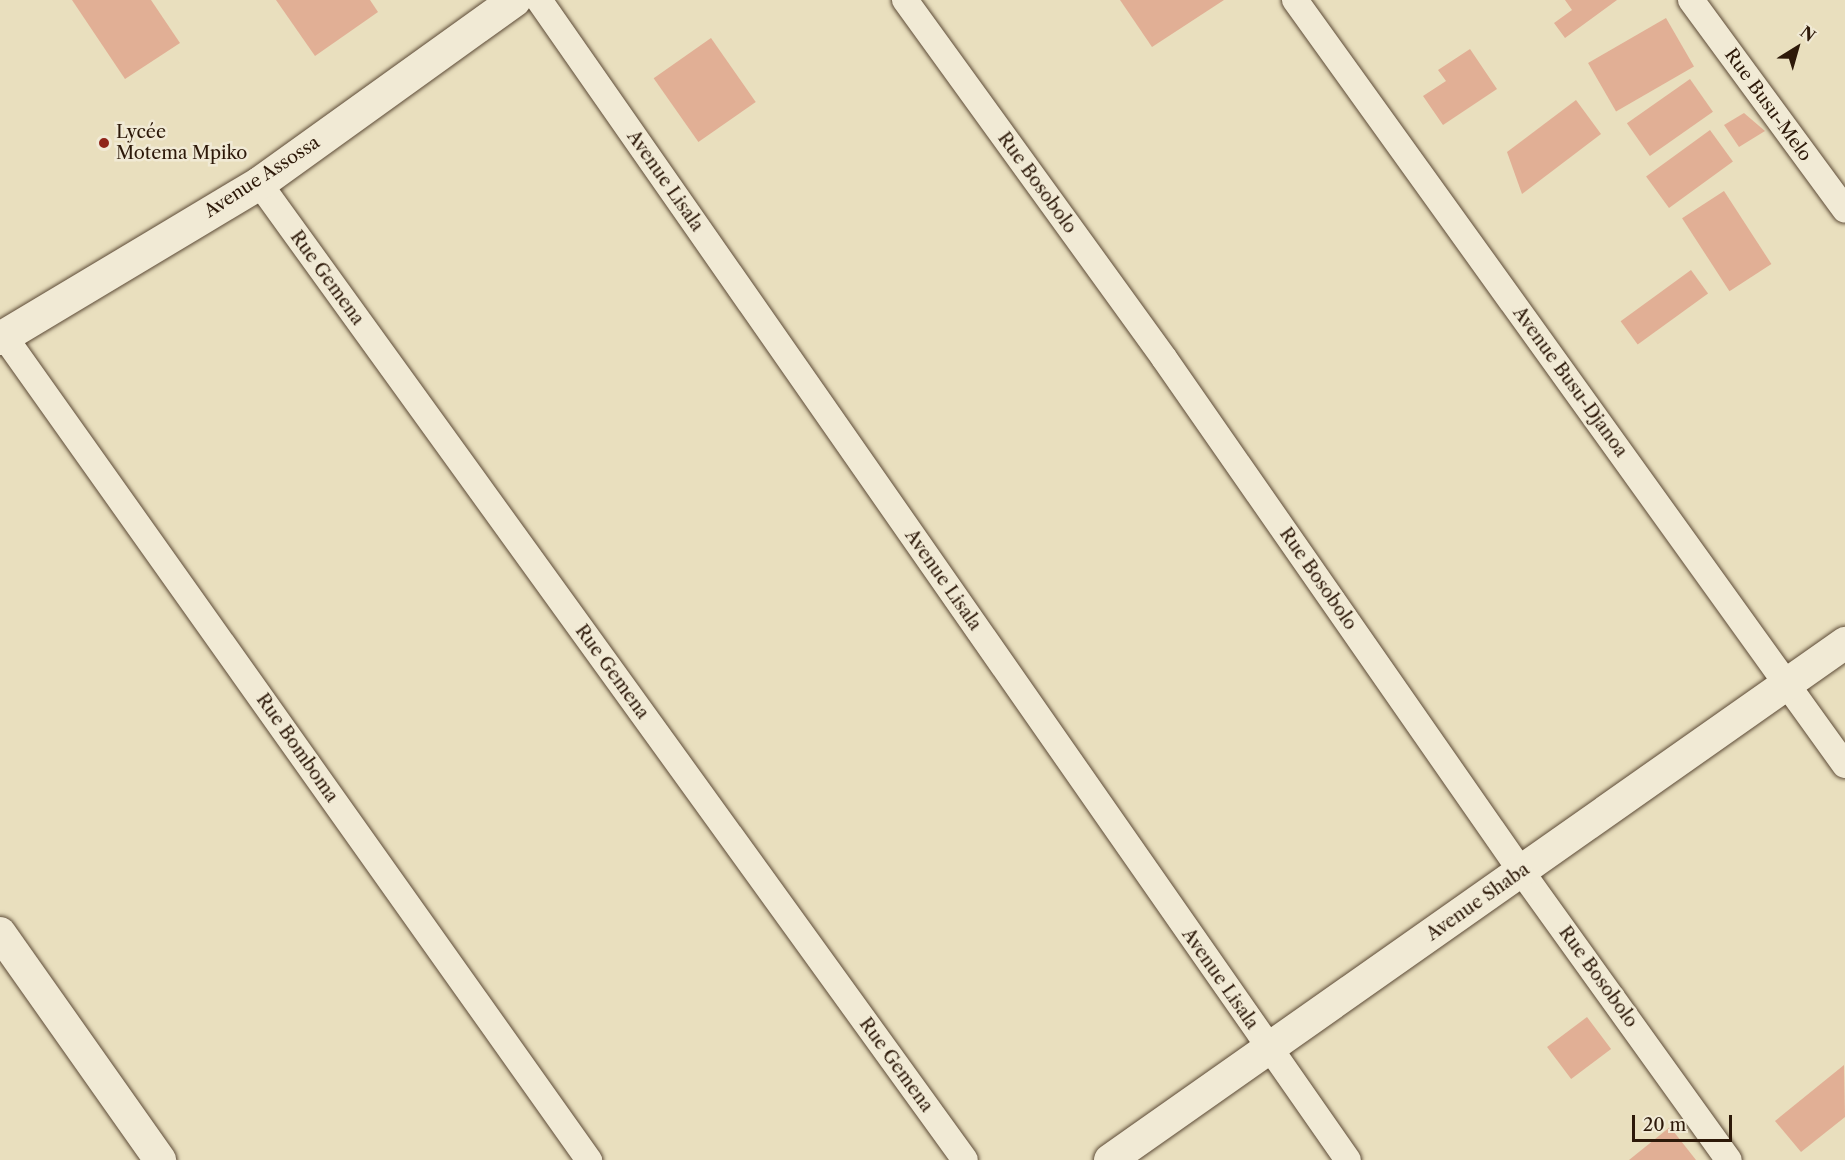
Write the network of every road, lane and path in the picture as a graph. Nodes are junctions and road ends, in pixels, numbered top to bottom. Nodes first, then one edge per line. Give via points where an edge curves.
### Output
1 (514, 0) edge
2 (539, 0) edge
3 (905, 0) edge
4 (1295, 0) edge
5 (1691, 0) edge
6 (259, 183) junction
7 (1845, 210) edge
8 (2, 337) edge
9 (1845, 643) edge
10 (1788, 684) junction
11 (1845, 765) edge
12 (1521, 871) junction
13 (0, 933) edge
14 (1268, 1047) junction
15 (160, 1160) edge
16 (590, 1160) edge
17 (965, 1160) edge
18 (1110, 1160) edge
19 (1348, 1160) edge
20 (1730, 1160) edge

1 - 6 main road, Avenue Assossa
2 - 14 street, Avenue Lisala
3 - 12 street, Rue Bosobolo via 1164,358
4 - 10 street, Avenue Busu-Djanoa
5 - 7 street, Rue Busu-Melo
6 - 8 main road, Avenue Assossa
6 - 17 street, Rue Gemena
8 - 16 street, Rue Bomboma
9 - 10 street, Avenue Shaba
10 - 11 street, Avenue Busu-Djanoa
10 - 12 street, Avenue Shaba
12 - 14 street, Avenue Shaba
12 - 20 street, Rue Bosobolo
13 - 15 street
14 - 18 street, Avenue Shaba
14 - 19 street, Avenue Lisala

